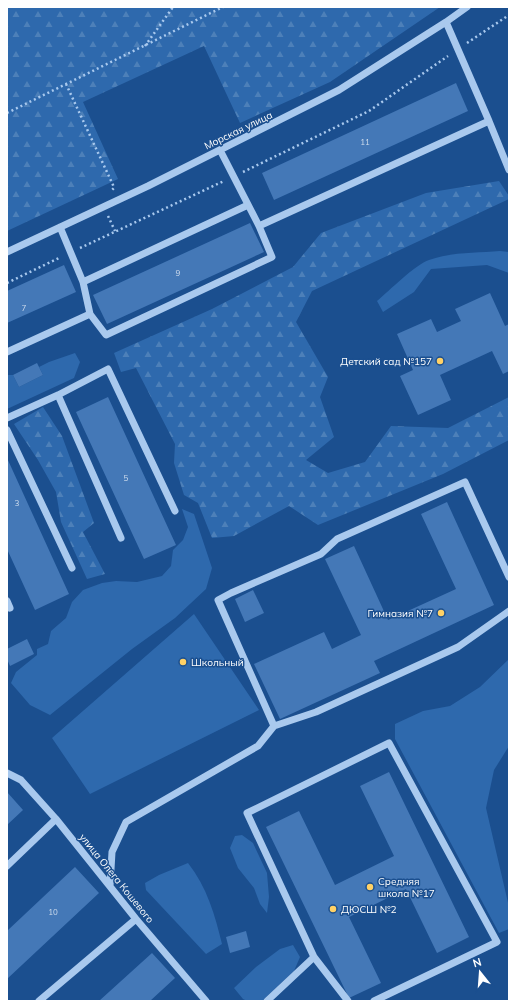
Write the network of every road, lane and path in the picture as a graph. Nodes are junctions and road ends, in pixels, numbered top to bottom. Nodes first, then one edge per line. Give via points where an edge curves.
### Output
1 (173, 7) edge
2 (223, 7) edge
3 (467, 7) edge
4 (509, 15) edge
5 (446, 22) junction
6 (144, 46) junction
7 (458, 49) junction
8 (66, 84) junction
9 (7, 113) edge
10 (490, 121) junction
11 (220, 150) junction
12 (509, 170) edge
13 (248, 205) junction
14 (104, 207) junction
15 (259, 226) junction
16 (60, 227) junction
17 (115, 231) dead end
18 (7, 252) edge
19 (83, 282) junction
20 (90, 314) junction
21 (7, 352) edge
22 (58, 395) junction
23 (7, 418) edge
24 (7, 430) edge
25 (175, 511) dead end
26 (121, 538) dead end
27 (72, 568) dead end
28 (509, 577) edge
29 (7, 601) edge
30 (10, 608) dead end
31 (509, 611) edge
32 (274, 726) junction
33 (7, 773) edge
34 (56, 819) junction
35 (7, 866) edge
36 (110, 886) junction
37 (136, 918) junction
38 (314, 957) junction
39 (39, 1001) edge
40 (206, 1001) edge
41 (267, 1001) edge
42 (348, 1001) edge
43 (374, 1001) edge

1 - 6 path
2 - 6 path
3 - 5 street, Морская улица
4 - 7 path
5 - 7 street
5 - 11 street, Морская улица via 339,90
6 - 8 path
7 - 10 street
8 - 9 path
8 - 14 path via 114,188 101,198
10 - 12 street
10 - 15 street
11 - 13 street
11 - 14 street, Морская улица
13 - 15 street
13 - 19 street
14 - 16 street, Морская улица
14 - 17 path
15 - 20 street via 272,257 106,335
16 - 18 street, Морская улица
16 - 19 street
19 - 20 street
20 - 21 street
22 - 23 street
22 - 25 street via 108,369
22 - 26 street
24 - 27 street
28 - 32 street via 464,482 337,539 321,554 218,600
29 - 30 street
31 - 32 street via 458,647 316,712
32 - 36 street via 258,746 126,822 112,852
33 - 34 street, улица Олега Кошевого via 21,780
34 - 35 street
34 - 36 street, улица Олега Кошевого
36 - 37 street, улица Олега Кошевого
37 - 39 street
37 - 40 street, улица Олега Кошевого
38 - 41 street
38 - 42 street
38 - 43 street via 247,813 389,743 497,942

